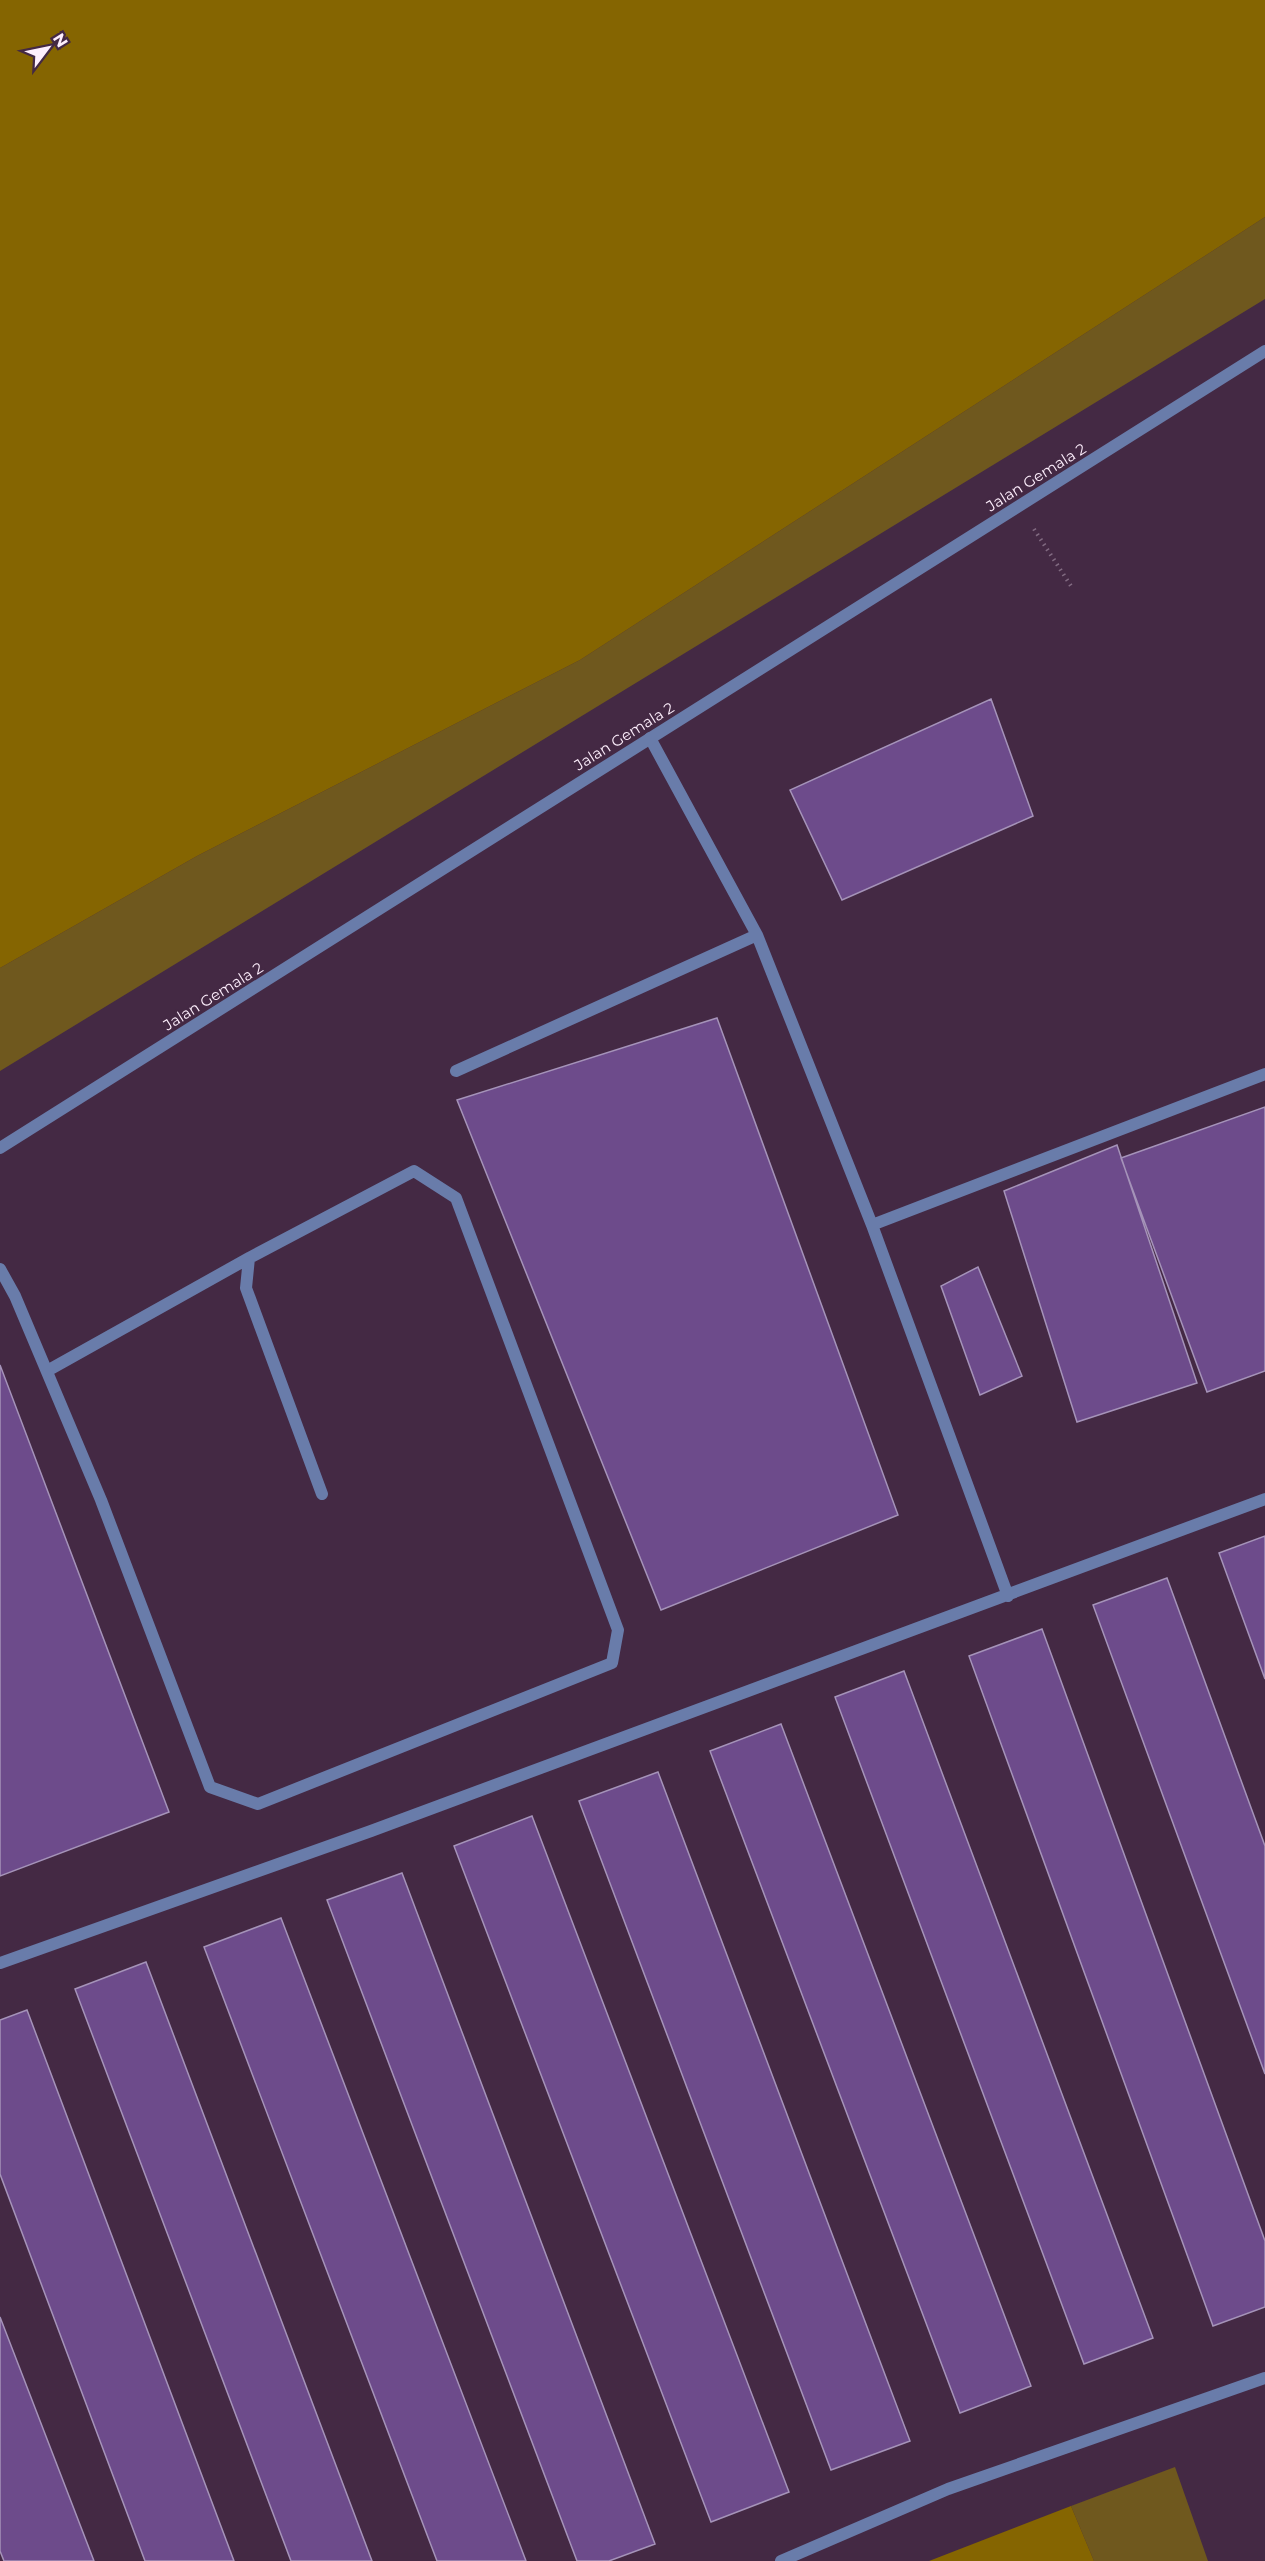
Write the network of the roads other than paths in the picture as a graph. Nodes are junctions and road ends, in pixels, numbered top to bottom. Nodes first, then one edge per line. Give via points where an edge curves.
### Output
1 (1265, 351) edge
2 (651, 738) junction
3 (757, 935) junction
4 (456, 1071) dead end
5 (1265, 1074) edge
6 (0, 1148) edge
7 (872, 1225) junction
8 (249, 1258) junction
9 (0, 1269) edge
10 (47, 1371) junction
11 (322, 1494) dead end
12 (1265, 1499) edge
13 (1008, 1596) junction
14 (0, 1963) edge
15 (1265, 2378) edge
16 (781, 2561) edge

1 - 2 street, Jalan Gemala 2
2 - 3 street
2 - 6 street, Jalan Gemala 2
3 - 4 street
3 - 7 street
5 - 7 street
7 - 13 street
8 - 10 street
8 - 10 street via 414,1171 456,1198 618,1630 612,1663 258,1804 210,1787 101,1500
8 - 11 street via 246,1288
9 - 10 street
12 - 13 street
13 - 14 street
15 - 16 street via 948,2489

